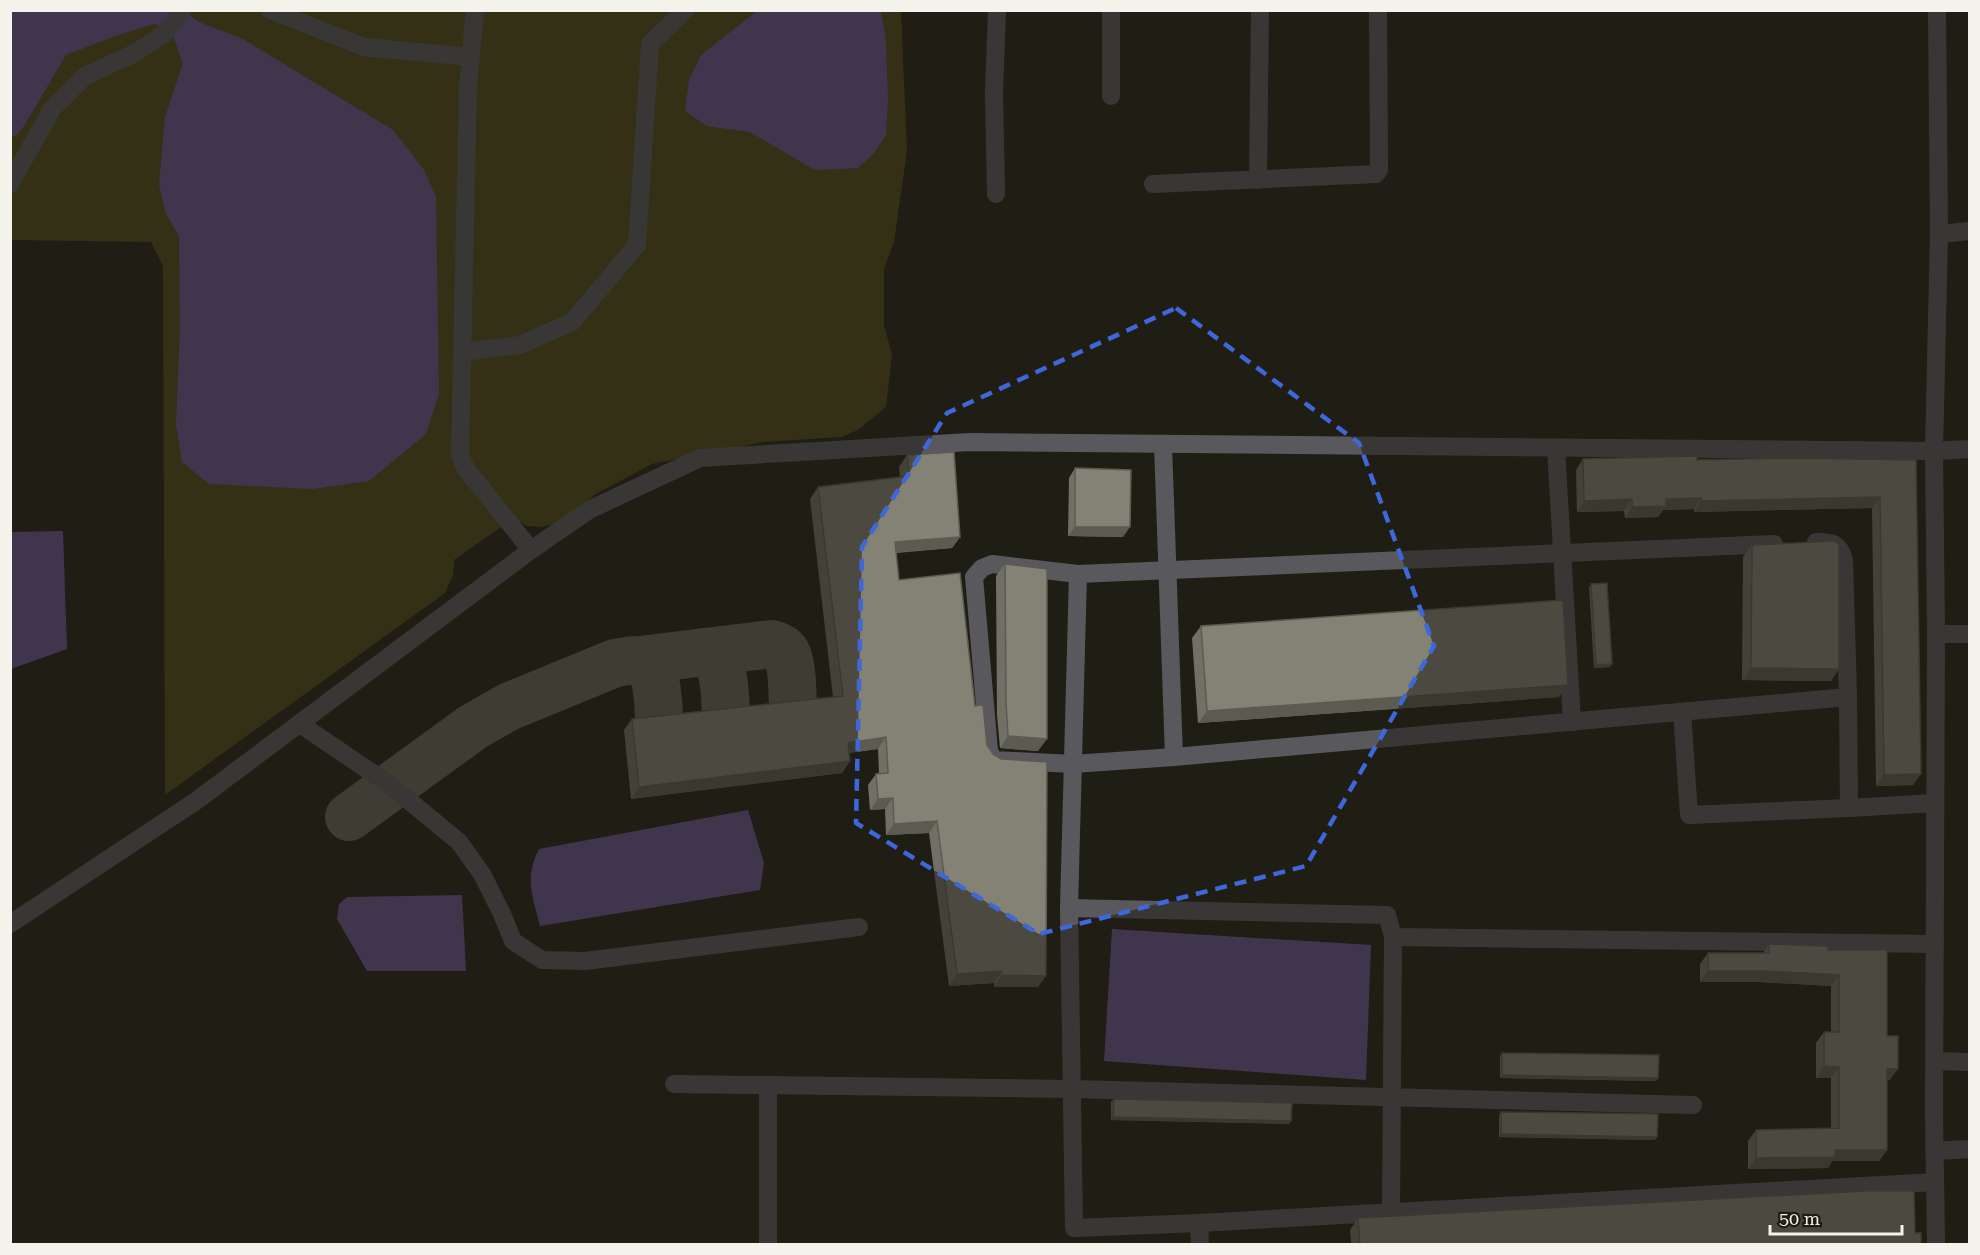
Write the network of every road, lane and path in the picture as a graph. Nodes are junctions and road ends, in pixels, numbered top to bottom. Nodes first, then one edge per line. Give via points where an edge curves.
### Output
1 (183, 10) edge
2 (270, 10) edge
3 (475, 10) edge
4 (685, 10) edge
5 (997, 10) edge
6 (1112, 10) edge
7 (1260, 10) edge
8 (1378, 10) edge
9 (1937, 10) edge
10 (471, 57) junction
11 (1111, 96) dead end
12 (1258, 180) junction
13 (10, 184) edge
14 (1153, 184) dead end
15 (996, 194) dead end
16 (1970, 231) edge
17 (1939, 234) junction
18 (462, 351) junction
19 (1163, 444) junction
20 (1556, 448) junction
21 (1970, 449) edge
22 (1934, 451) junction
23 (531, 550) junction
24 (1562, 554) junction
25 (1168, 572) junction
26 (1078, 574) junction
27 (1936, 634) junction
28 (1970, 634) edge
29 (1848, 698) junction
30 (1682, 712) junction
31 (1572, 722) junction
32 (300, 724) junction
33 (1174, 757) junction
34 (1073, 764) junction
35 (1935, 804) junction
36 (1849, 808) junction
37 (1069, 908) junction
38 (10, 924) edge
39 (859, 927) dead end
40 (1393, 937) junction
41 (1935, 944) junction
42 (1935, 1061) junction
43 (1970, 1062) edge
44 (674, 1084) dead end
45 (768, 1085) junction
46 (1072, 1089) junction
47 (1391, 1098) junction
48 (1693, 1105) dead end
49 (1970, 1149) edge
50 (1935, 1151) junction
51 (1935, 1182) junction
52 (1391, 1213) junction
53 (1198, 1223) junction
54 (768, 1245) edge
55 (1200, 1245) edge
56 (1936, 1245) edge

1 - 13 street via 164,34 135,53 85,76 52,110
2 - 10 street via 364,47
3 - 10 street
4 - 18 street via 650,44 637,245 572,322 520,345
5 - 15 street
6 - 11 street
7 - 12 street
8 - 12 street via 1379,170 1376,174
9 - 17 street
10 - 18 street
12 - 14 street
16 - 17 street
17 - 22 street
18 - 23 street via 462,463
19 - 20 street
19 - 23 street via 970,442 700,458 589,510
19 - 25 street
20 - 22 street
20 - 24 street
21 - 22 street
22 - 27 street
23 - 32 street
24 - 25 street
24 - 29 street via 1830,542 1837,545 1844,560
24 - 31 street
25 - 26 street
25 - 33 street
26 - 34 street
26 - 34 street via 992,564 974,577 990,757
27 - 28 street
27 - 35 street
29 - 30 street
29 - 36 street
30 - 31 street
30 - 36 street via 1689,815
31 - 33 street
32 - 38 street via 196,801
32 - 39 street via 390,785 459,842 482,874 513,941 542,960 585,961
33 - 34 street
34 - 37 street
35 - 36 street
35 - 41 street
37 - 40 street via 1387,915
37 - 46 street
40 - 41 street
40 - 47 street
41 - 42 street
42 - 43 street
42 - 50 street
44 - 45 street
45 - 46 street
45 - 54 street
46 - 47 street
46 - 53 street via 1074,1228
47 - 48 street
47 - 52 street
49 - 50 street
50 - 51 street
51 - 52 street
51 - 56 street
52 - 53 street
53 - 55 street

